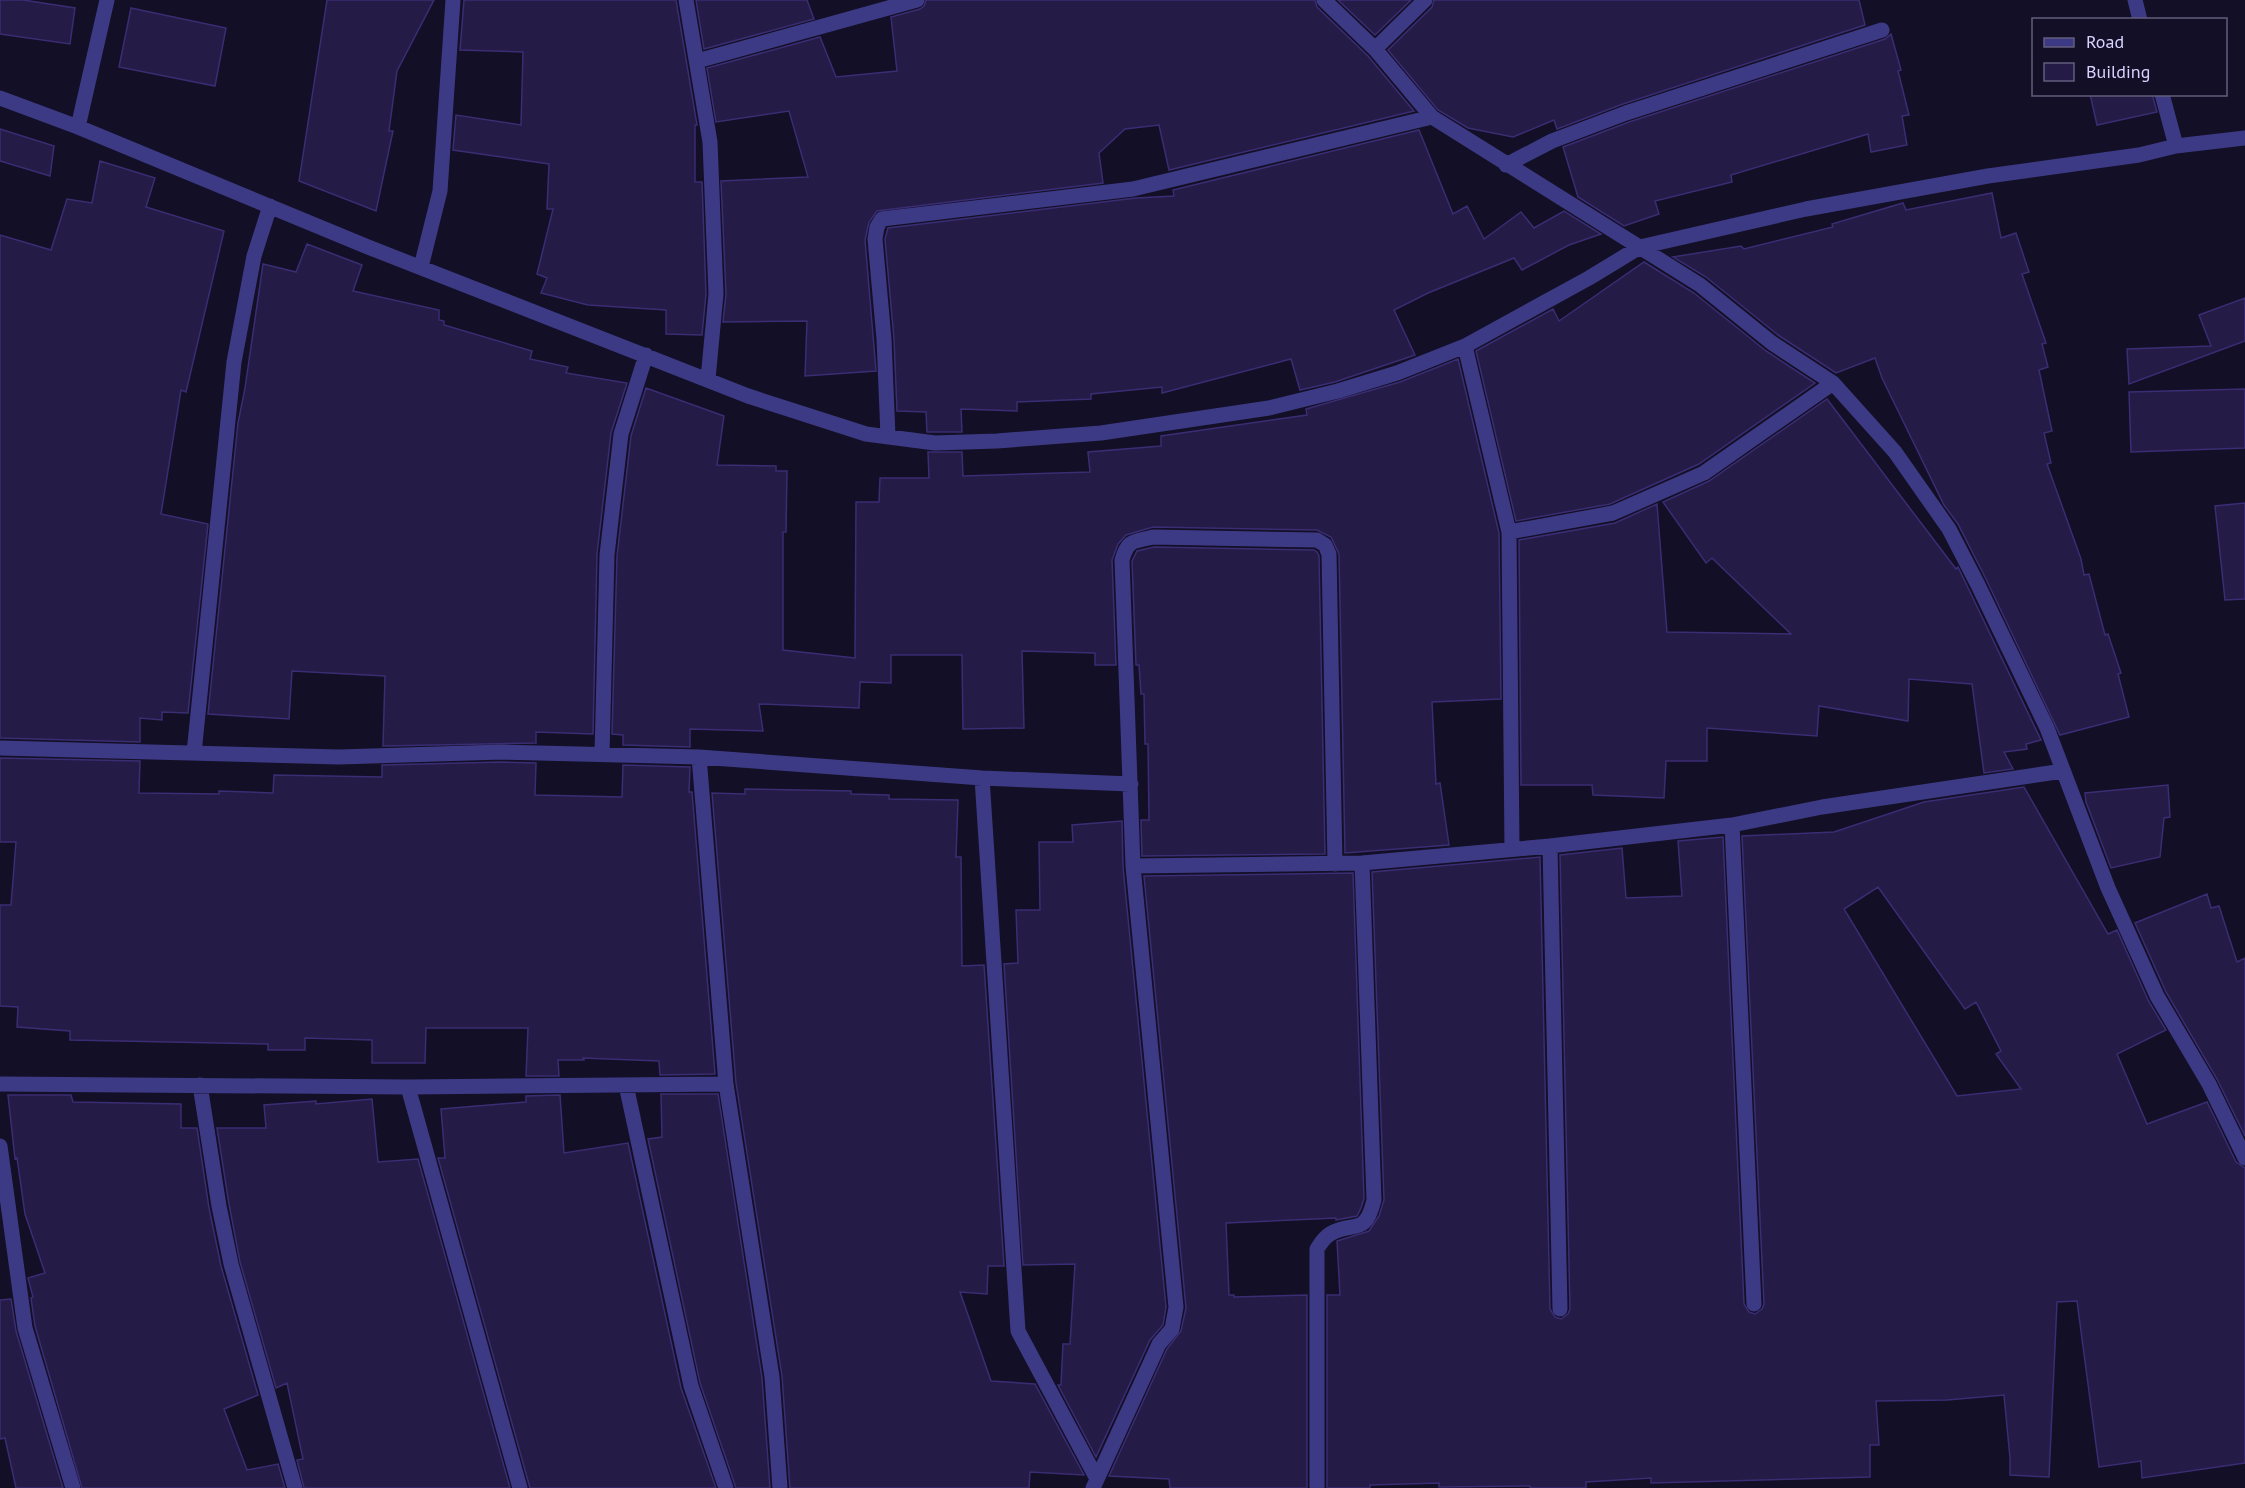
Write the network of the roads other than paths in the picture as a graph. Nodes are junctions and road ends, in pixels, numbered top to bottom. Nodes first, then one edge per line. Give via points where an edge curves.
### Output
1 (107, 0) edge
2 (453, 0) edge
3 (686, 0) edge
4 (917, 0) edge
5 (1324, 0) edge
6 (1425, 0) edge
7 (2135, 0) edge
8 (2140, 18) edge
9 (1882, 30) dead end
10 (1375, 49) junction
11 (696, 61) junction
12 (2163, 96) edge
13 (0, 98) edge
14 (1432, 117) junction
15 (78, 127) junction
16 (2245, 138) edge
17 (2176, 146) junction
18 (1506, 165) junction
19 (270, 206) junction
20 (1640, 247) junction
21 (421, 267) junction
22 (1465, 346) junction
23 (646, 355) junction
24 (708, 379) junction
25 (1833, 383) junction
26 (888, 436) junction
27 (1509, 532) junction
28 (0, 748) edge
29 (194, 753) junction
30 (602, 755) junction
31 (699, 757) junction
32 (2063, 771) junction
33 (982, 778) junction
34 (1131, 784) junction
35 (1732, 825) junction
36 (1550, 846) junction
37 (1512, 849) junction
38 (1362, 863) junction
39 (1335, 864) junction
40 (1133, 866) junction
41 (0, 1084) edge
42 (726, 1084) junction
43 (200, 1085) junction
44 (626, 1085) junction
45 (408, 1087) junction
46 (0, 1146) edge
47 (2245, 1158) edge
48 (1754, 1304) dead end
49 (1560, 1309) dead end
50 (1095, 1484) edge
51 (73, 1488) edge
52 (295, 1488) edge
53 (520, 1488) edge
54 (726, 1488) edge
55 (780, 1488) edge
56 (1317, 1488) edge

1 - 15 street
2 - 21 street via 440,191
3 - 11 street
4 - 11 street
5 - 10 street
6 - 10 street
7 - 8 street
9 - 18 street via 1626,113 1552,141
10 - 14 street
11 - 24 street via 710,142 716,294
12 - 17 street
13 - 15 street
14 - 18 street
14 - 26 street via 1133,189 882,219 875,239
15 - 19 street
16 - 17 street
17 - 20 street via 1806,209
18 - 20 street
19 - 21 street
19 - 29 street via 254,256 234,362
20 - 22 street
20 - 25 street via 1700,285 1772,343
21 - 23 street
22 - 26 street via 1396,373 1269,408 1101,433 997,441 935,443
22 - 27 street
23 - 24 street
23 - 30 street via 621,434 607,555
24 - 26 street via 866,434
25 - 27 street via 1704,473 1613,513
25 - 32 street via 1895,452 1950,529 2047,728
27 - 37 street
28 - 29 street
29 - 30 street via 339,757 502,752
30 - 31 street
31 - 33 street
31 - 42 street
32 - 35 street via 1822,807
32 - 47 street via 2108,888 2152,985 2209,1084
33 - 34 street
33 - 50 street via 1018,1331
34 - 39 street via 1122,560 1126,546 1153,537 1317,540 1329,554
34 - 40 street
35 - 36 street
35 - 48 street
36 - 37 street
36 - 49 street
37 - 38 street
38 - 39 street
38 - 56 street via 1374,1200 1370,1217 1360,1226 1329,1234 1317,1249
39 - 40 street
40 - 50 street via 1176,1307 1172,1329 1159,1344
41 - 43 street
42 - 44 street
42 - 55 street via 772,1377
43 - 45 street
43 - 52 street via 231,1264
44 - 45 street
44 - 54 street via 691,1386
45 - 53 street
46 - 51 street via 25,1328

